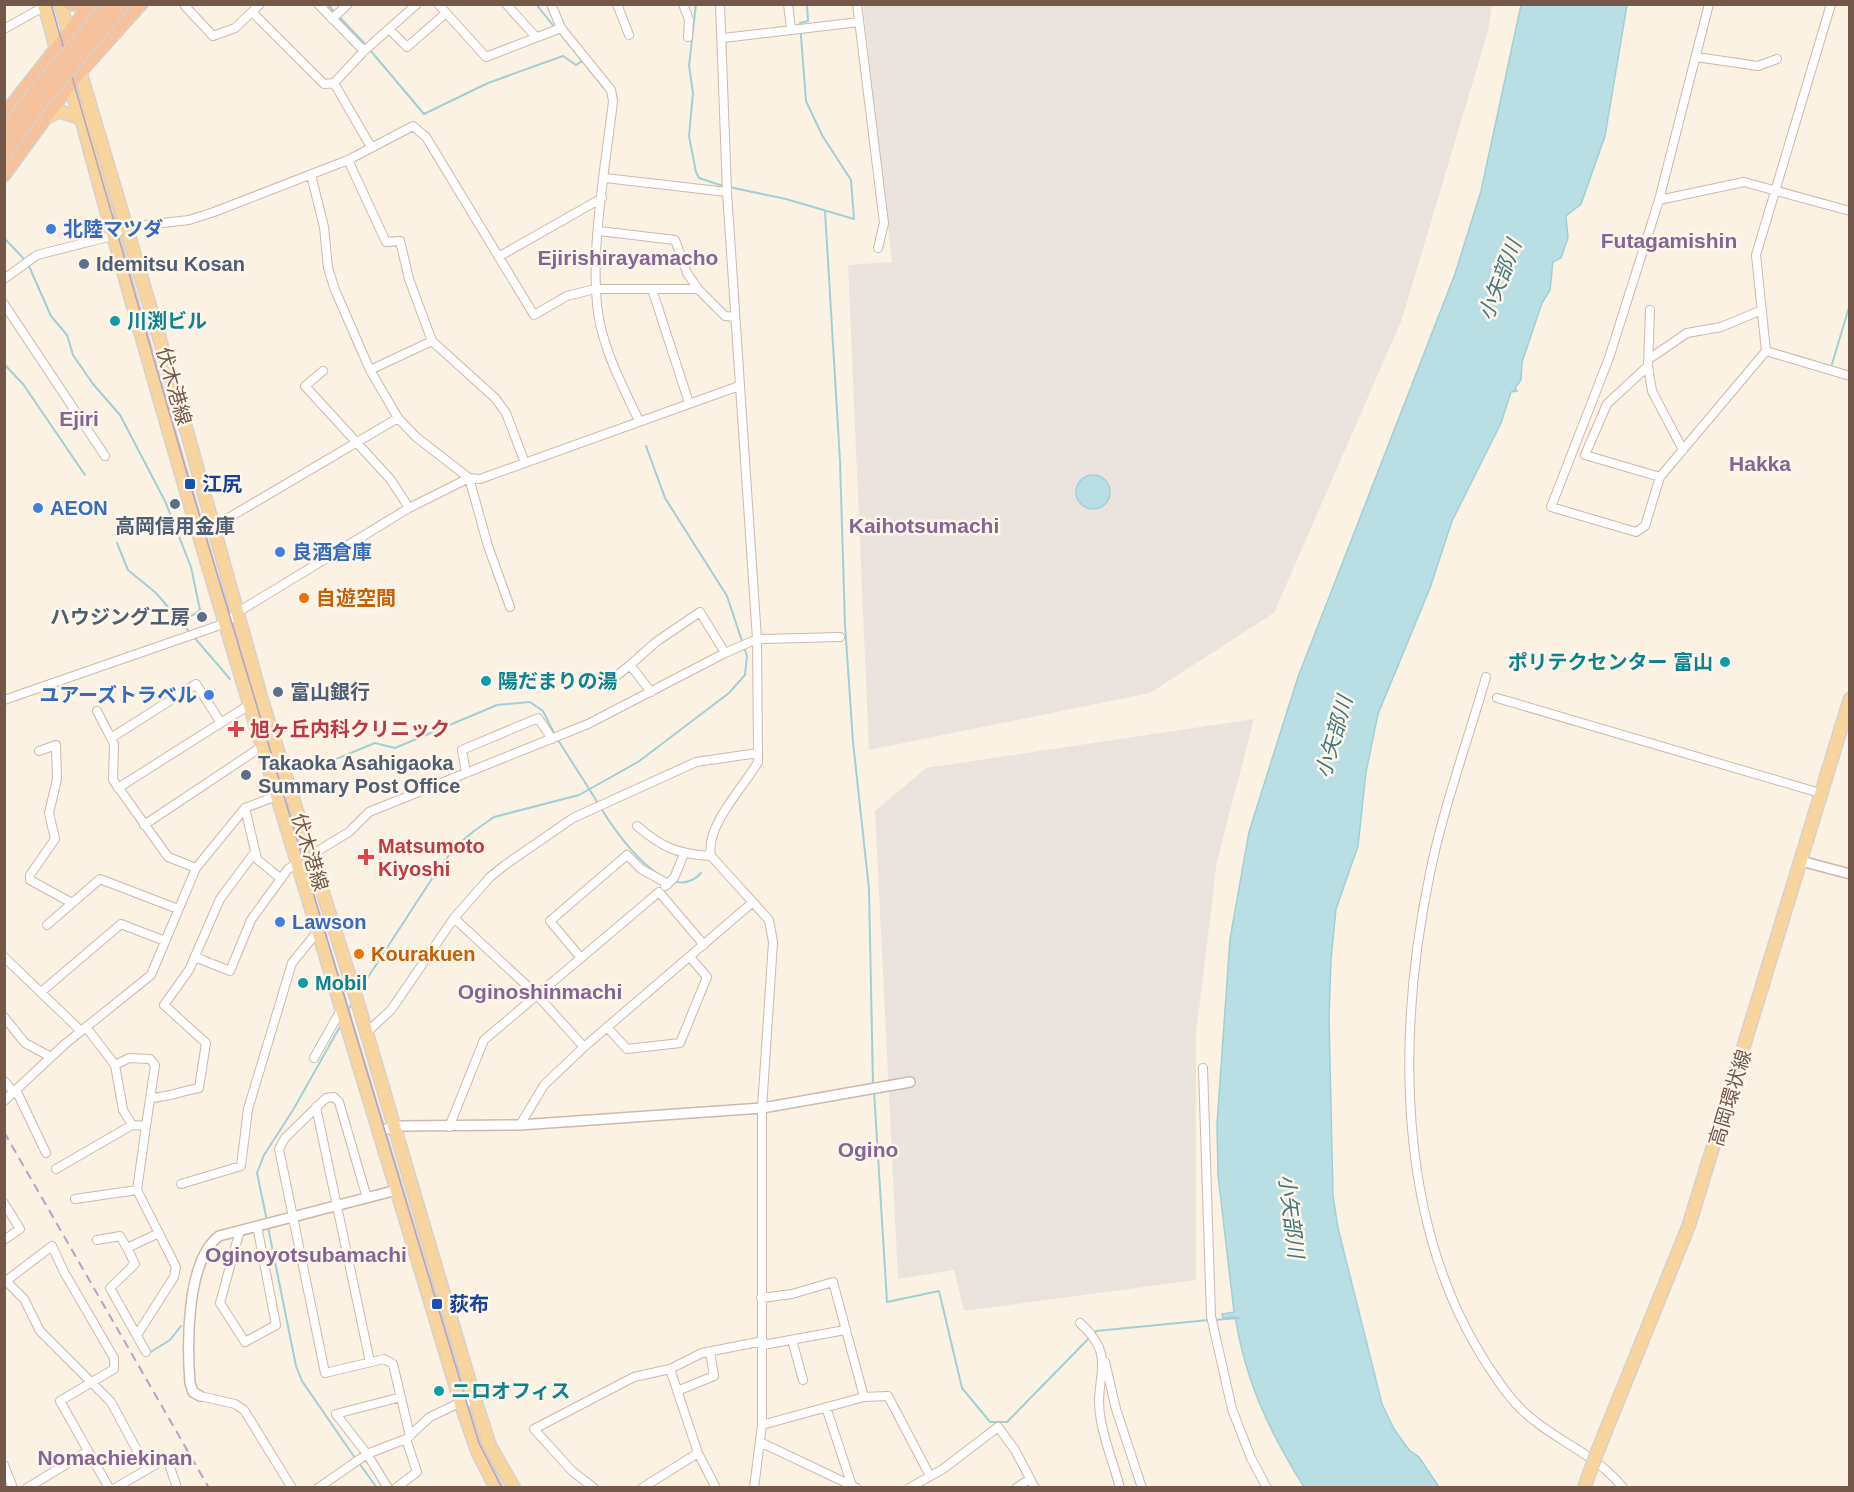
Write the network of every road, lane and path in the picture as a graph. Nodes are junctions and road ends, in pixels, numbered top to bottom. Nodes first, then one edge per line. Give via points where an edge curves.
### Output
1 (60, 4) edge
2 (70, 4) edge
3 (109, 4) edge
4 (124, 4) edge
5 (141, 4) edge
6 (186, 4) edge
7 (260, 4) edge
8 (318, 4) edge
9 (348, 4) edge
10 (417, 4) edge
11 (438, 4) edge
12 (506, 4) edge
13 (551, 4) edge
14 (617, 4) edge
15 (682, 4) edge
16 (720, 4) edge
17 (788, 4) edge
18 (857, 4) edge
19 (1709, 4) edge
20 (1831, 4) edge
21 (45, 5) edge
22 (91, 5) edge
23 (252, 12) junction
24 (446, 13) junction
25 (335, 16) junction
26 (859, 22) junction
27 (561, 28) junction
28 (4, 29) edge
29 (389, 29) junction
30 (791, 29) junction
31 (69, 32) junction
32 (629, 35) dead end
33 (536, 37) junction
34 (688, 37) dead end
35 (723, 38) junction
36 (55, 48) junction
37 (368, 48) junction
38 (1696, 57) junction
39 (1777, 59) dead end
40 (80, 73) junction
41 (334, 83) junction
42 (69, 86) junction
43 (4, 115) edge
44 (45, 119) junction
45 (82, 121) junction
46 (4, 133) edge
47 (371, 147) junction
48 (4, 155) edge
49 (348, 160) junction
50 (4, 175) edge
51 (311, 176) junction
52 (605, 178) junction
53 (1776, 190) junction
54 (727, 192) junction
55 (602, 198) junction
56 (1659, 200) junction
57 (1850, 212) edge
58 (127, 226) junction
59 (599, 231) junction
60 (113, 234) junction
61 (878, 248) dead end
62 (500, 256) junction
63 (4, 279) edge
64 (595, 289) junction
65 (652, 289) junction
66 (698, 289) junction
67 (4, 304) edge
68 (1762, 309) junction
69 (1650, 310) dead end
70 (735, 317) junction
71 (432, 341) junction
72 (1766, 351) junction
73 (1648, 362) junction
74 (370, 370) junction
75 (323, 371) dead end
76 (1850, 376) edge
77 (739, 386) junction
78 (689, 403) junction
79 (398, 418) junction
80 (639, 421) junction
81 (357, 443) junction
82 (1683, 450) junction
83 (105, 456) dead end
84 (525, 463) junction
85 (1660, 477) junction
86 (469, 478) junction
87 (409, 508) junction
88 (213, 527) junction
89 (510, 607) dead end
90 (238, 612) junction
91 (226, 623) junction
92 (840, 637) dead end
93 (757, 639) junction
94 (725, 653) junction
95 (630, 665) junction
96 (1486, 676) dead end
97 (609, 682) dead end
98 (651, 692) junction
99 (1497, 698) dead end
100 (1850, 699) edge
101 (4, 700) edge
102 (249, 705) junction
103 (97, 711) dead end
104 (221, 723) junction
105 (111, 738) junction
106 (552, 739) junction
107 (261, 747) junction
108 (39, 751) dead end
109 (758, 753) junction
110 (466, 773) junction
111 (118, 788) junction
112 (292, 790) junction
113 (1820, 793) junction
114 (278, 795) junction
115 (245, 808) junction
116 (144, 825) junction
117 (637, 826) dead end
118 (255, 852) junction
119 (684, 854) junction
120 (311, 856) junction
121 (711, 856) junction
122 (1801, 861) junction
123 (297, 862) junction
124 (196, 868) junction
125 (1850, 874) edge
126 (281, 879) junction
127 (668, 884) junction
128 (659, 892) junction
129 (753, 902) junction
130 (72, 903) junction
131 (178, 909) junction
132 (454, 918) junction
133 (47, 925) dead end
134 (318, 931) junction
135 (165, 941) junction
136 (704, 945) junction
137 (4, 957) edge
138 (195, 957) junction
139 (690, 957) junction
140 (581, 958) junction
141 (41, 992) junction
142 (537, 995) junction
143 (342, 1008) junction
144 (4, 1017) edge
145 (607, 1027) junction
146 (83, 1029) junction
147 (366, 1033) junction
148 (584, 1047) junction
149 (51, 1057) junction
150 (314, 1058) dead end
151 (115, 1065) junction
152 (1203, 1068) dead end
153 (4, 1081) edge
154 (910, 1083) dead end
155 (15, 1091) junction
156 (151, 1098) junction
157 (4, 1101) edge
158 (316, 1107) junction
159 (762, 1108) junction
160 (132, 1125) junction
161 (520, 1125) junction
162 (146, 1126) junction
163 (393, 1127) junction
164 (449, 1127) junction
165 (378, 1131) junction
166 (46, 1153) dead end
167 (56, 1169) dead end
168 (182, 1185) dead end
169 (137, 1190) junction
170 (397, 1190) junction
171 (367, 1198) junction
172 (75, 1199) dead end
173 (4, 1203) edge
174 (338, 1206) junction
175 (293, 1217) junction
176 (257, 1226) junction
177 (240, 1230) junction
178 (159, 1233) junction
179 (4, 1240) edge
180 (97, 1240) dead end
181 (127, 1248) junction
182 (5, 1280) edge
183 (761, 1298) junction
184 (1080, 1323) dead end
185 (845, 1330) junction
186 (137, 1335) junction
187 (792, 1340) junction
188 (763, 1343) junction
189 (146, 1352) dead end
190 (710, 1352) junction
191 (1104, 1361) junction
192 (370, 1362) junction
193 (670, 1369) junction
194 (803, 1380) dead end
195 (94, 1382) junction
196 (677, 1391) junction
197 (200, 1396) joint
198 (401, 1397) junction
199 (864, 1397) junction
200 (475, 1400) junction
201 (461, 1404) junction
202 (826, 1407) junction
203 (762, 1425) junction
204 (408, 1437) junction
205 (760, 1442) junction
206 (88, 1451) junction
207 (367, 1454) junction
208 (698, 1454) junction
209 (4, 1465) edge
210 (147, 1469) junction
211 (930, 1476) junction
212 (1030, 1479) junction
213 (852, 1486) edge
214 (13, 1488) edge
215 (27, 1488) edge
216 (109, 1488) edge
217 (115, 1488) edge
218 (177, 1488) edge
219 (292, 1488) edge
220 (318, 1488) edge
221 (388, 1488) edge
222 (396, 1488) edge
223 (496, 1488) edge
224 (514, 1488) edge
225 (594, 1488) edge
226 (642, 1488) edge
227 (716, 1488) edge
228 (754, 1488) edge
229 (909, 1488) edge
230 (1016, 1488) edge
231 (1035, 1488) edge
232 (1120, 1488) edge
233 (1142, 1488) edge
234 (1267, 1488) edge
235 (1584, 1488) edge
236 (1623, 1488) edge

1 - 31 main road, 伏木港線
2 - 22 highway
3 - 46 highway, bridge
4 - 48 highway, bridge via 39,106
5 - 40 highway
6 - 23 street via 213,36 235,28
7 - 23 street
8 - 25 street
9 - 25 street
10 - 29 street
11 - 24 street
12 - 33 street
13 - 27 street
14 - 32 street
15 - 34 street via 689,20
16 - 35 street
17 - 30 street
18 - 26 street
19 - 38 street
20 - 53 street
21 - 28 street
21 - 36 main road, 伏木港線
22 - 31 highway
23 - 41 street via 324,84
24 - 29 street via 407,47
24 - 33 street via 486,57
25 - 37 street
26 - 30 street
26 - 61 street via 884,224
27 - 33 street
27 - 52 street via 611,90
29 - 37 street
30 - 35 street
31 - 36 highway
31 - 40 main road, 伏木港線
35 - 54 street
36 - 42 main road, 伏木港線
36 - 43 highway
37 - 41 street
38 - 39 street via 1758,66
38 - 56 street
40 - 42 highway
40 - 58 main road, 伏木港線
41 - 47 street
42 - 44 highway
42 - 45 main road, 伏木港線
44 - 45 main road via 58,111
44 - 50 highway
45 - 60 main road, 伏木港線
47 - 49 street
47 - 62 street via 413,126 426,137
49 - 51 street
49 - 71 street via 386,242 400,241 409,279
51 - 58 street via 189,220
51 - 74 street via 335,290
52 - 54 street
52 - 55 street
53 - 56 street via 1744,182
53 - 57 street
53 - 68 street via 1756,255
54 - 70 street
55 - 59 street
55 - 62 street
56 - 85 street via 1609,358 1551,507 1641,531
58 - 60 street
58 - 88 main road, 伏木港線
59 - 64 street
59 - 66 street via 675,240 687,273
60 - 63 street via 26,261
60 - 91 main road, 伏木港線
62 - 64 street via 534,315 567,296
64 - 65 street
64 - 80 street via 601,328 614,370
65 - 66 street
65 - 78 street
66 - 70 street via 725,316
67 - 83 street
68 - 72 street
68 - 73 street via 1721,327 1687,333
69 - 73 street
70 - 77 street
71 - 74 street
71 - 84 street via 495,398 506,413
72 - 76 street
72 - 82 street
73 - 82 street via 1652,391
73 - 85 street via 1607,404 1585,455
74 - 79 street
75 - 81 street via 305,386
77 - 78 street
77 - 93 street
78 - 80 street
79 - 81 street
79 - 86 street
80 - 84 street
81 - 87 street via 391,480
81 - 88 street
82 - 85 street
84 - 86 street via 480,479
86 - 87 street
86 - 89 street
87 - 90 street
88 - 90 main road, 伏木港線
90 - 91 street
90 - 112 main road, 伏木港線
91 - 101 street
91 - 102 main road, 伏木港線
92 - 93 street
93 - 94 street
93 - 109 street
94 - 95 street via 700,612
94 - 98 street
95 - 97 street
95 - 98 street
96 - 236 street via 1430,871 1414,964 1409,1012 1411,1131 1434,1247 1458,1312 1497,1379 1524,1412 1615,1477
98 - 106 street
99 - 113 street
100 - 113 main road, 高岡環状線
102 - 104 street
102 - 107 main road, 伏木港線
103 - 105 street
104 - 105 street via 196,684
104 - 111 street
105 - 111 street via 113,780
106 - 110 street
106 - 110 street via 538,717 462,750
107 - 114 main road, 伏木港線
107 - 116 street
108 - 130 street via 56,745 57,779 49,813 55,839 30,880
109 - 121 street via 753,771 713,831
109 - 132 street via 696,762 573,818 490,877
110 - 120 street via 369,812 349,832
111 - 116 street
112 - 114 street
112 - 120 main road, 伏木港線
113 - 122 main road, 高岡環状線
114 - 115 street
114 - 123 main road, 伏木港線
115 - 118 street
115 - 124 street
116 - 124 street via 168,857
117 - 119 street via 659,845
118 - 126 street via 257,859
118 - 138 street via 220,899
119 - 121 street
119 - 127 street
120 - 123 street
120 - 147 main road, 伏木港線
121 - 129 street
122 - 125 street
122 - 235 main road, 高岡環状線, bridge via 1689,1225
123 - 126 street
123 - 134 main road, 伏木港線
124 - 131 street
126 - 138 street via 251,920 230,971
127 - 128 street
127 - 140 street via 641,869 627,855 550,921
128 - 136 street
128 - 140 street
129 - 136 street
129 - 159 street via 769,920 772,942
130 - 131 street via 100,879
130 - 133 street
131 - 135 street
132 - 142 street
132 - 147 street via 391,1010
134 - 143 main road, 伏木港線
134 - 168 street via 292,963 248,1109 241,1166
135 - 141 street via 121,924
135 - 146 street via 151,975
136 - 139 street
137 - 141 street
138 - 156 street via 164,1005 206,1042 199,1088
139 - 145 street
139 - 145 street via 707,977 680,1043 627,1049
140 - 142 street
141 - 146 street
142 - 148 street
142 - 164 street via 484,1040
143 - 150 street
143 - 165 main road, 伏木港線
144 - 149 street via 26,1043
145 - 148 street
146 - 149 street
146 - 151 street
147 - 163 main road, 伏木港線
148 - 161 street via 544,1085
149 - 155 street
151 - 156 street via 129,1058 150,1059 155,1065
151 - 160 street via 123,1110
152 - 234 street via 1211,1316 1232,1409
153 - 155 street
154 - 159 street
155 - 157 street
155 - 166 street
156 - 162 street
158 - 171 street via 326,1098 334,1097 339,1102
158 - 174 street
158 - 175 street via 279,1149
159 - 161 street
159 - 183 street
160 - 162 street
160 - 167 street
161 - 164 street
162 - 169 street
163 - 164 street
163 - 165 street
163 - 200 main road, 伏木港線
165 - 170 main road, 伏木港線
169 - 172 street
169 - 178 street
170 - 171 street
170 - 201 main road, 伏木港線
171 - 174 street
173 - 179 street via 20,1230
174 - 175 street
174 - 192 street
175 - 176 street
175 - 192 street via 325,1373
176 - 177 street
176 - 177 street via 276,1325 245,1342 220,1303
177 - 197 street via 210,1243 193,1293 187,1348 190,1383 193,1392
178 - 181 street
178 - 186 street via 176,1268
180 - 181 street via 120,1236
181 - 186 street via 135,1264 110,1288
182 - 195 street via 24,1299 40,1331
182 - 195 street via 52,1246 114,1358 114,1370
183 - 185 street via 833,1282
183 - 188 street
184 - 191 street via 1095,1336
185 - 187 street
185 - 199 street
186 - 189 street
187 - 188 street
187 - 194 street
188 - 190 street
188 - 203 street
190 - 193 street
190 - 196 street via 714,1376
191 - 232 street via 1099,1379 1100,1419
191 - 233 street
192 - 198 street via 384,1359 393,1364
193 - 196 street
193 - 225 street via 634,1377 534,1429 572,1471
195 - 206 street via 60,1401
195 - 210 street via 111,1402
196 - 208 street
197 - 219 street via 244,1410
198 - 204 street
198 - 207 street via 336,1414
199 - 202 street
199 - 211 street via 888,1396
200 - 201 street
200 - 224 main road, 伏木港線 via 490,1446
201 - 204 street via 430,1417
201 - 223 main road, 伏木港線 via 477,1453
202 - 203 street
202 - 213 street
203 - 205 street
204 - 207 street
204 - 222 street via 417,1472
205 - 213 street
205 - 228 street
206 - 215 street
206 - 216 street
207 - 220 street
207 - 221 street
208 - 226 street
208 - 227 street
209 - 214 street
210 - 217 street
210 - 218 street via 167,1458
211 - 212 street via 998,1427
211 - 229 street
212 - 230 street
212 - 231 street

